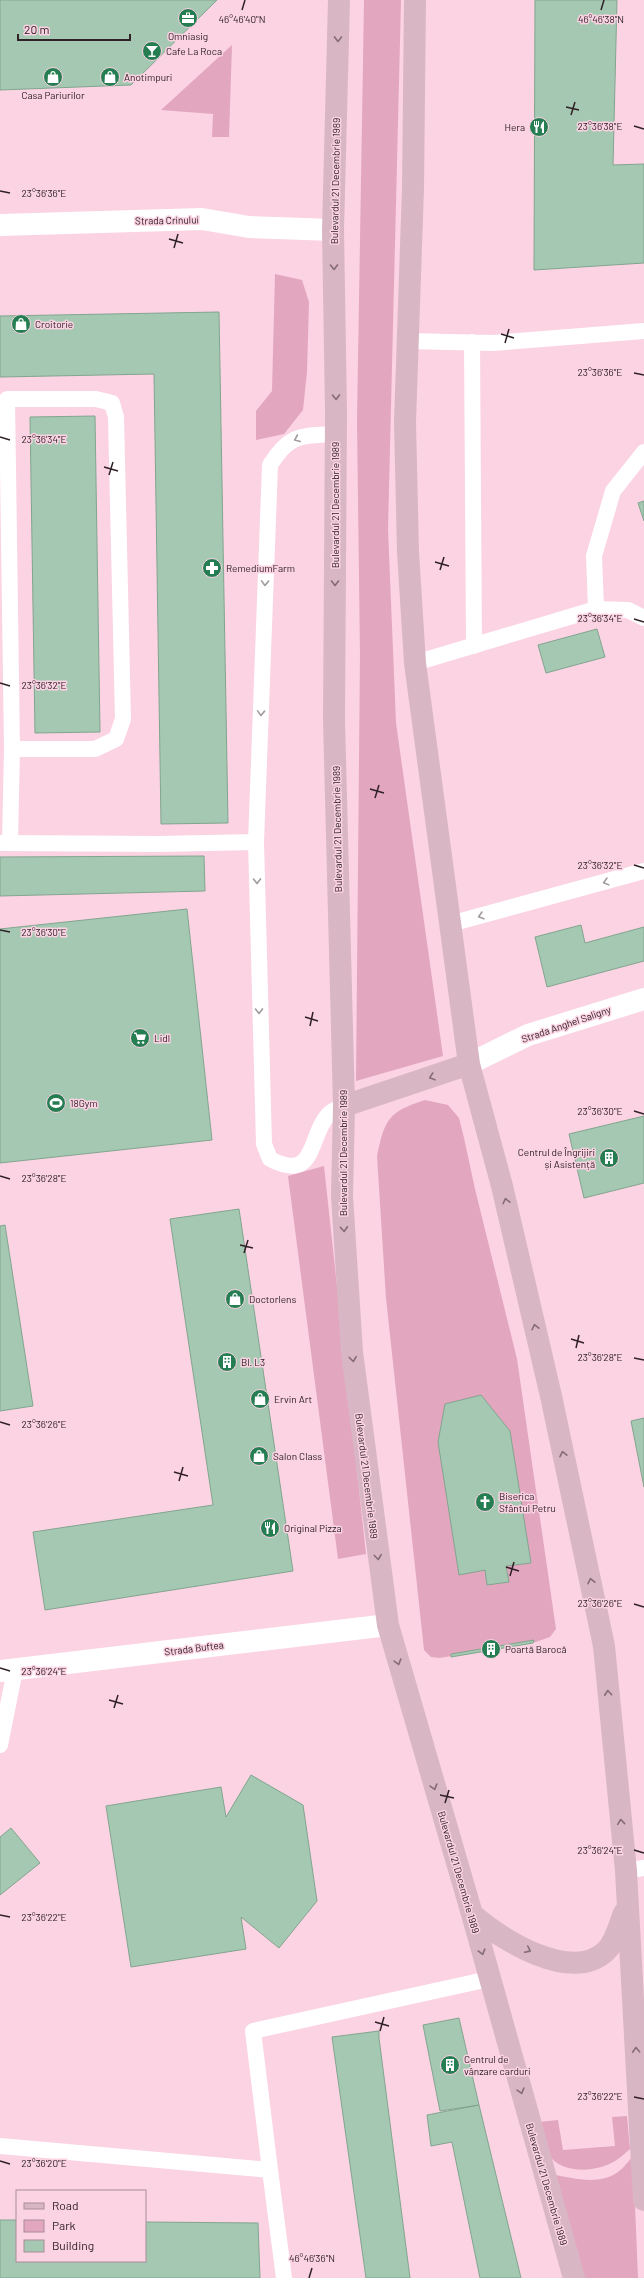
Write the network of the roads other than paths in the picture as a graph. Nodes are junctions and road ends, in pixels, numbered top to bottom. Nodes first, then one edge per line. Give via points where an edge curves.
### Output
1 (339, 0) edge
2 (415, 0) edge
3 (0, 225) edge
4 (334, 230) junction
5 (644, 331) edge
6 (407, 341) junction
7 (472, 342) junction
8 (3, 399) edge
9 (336, 434) junction
10 (644, 452) edge
11 (5, 572) edge
12 (596, 609) junction
13 (644, 618) edge
14 (474, 646) junction
15 (415, 663) junction
16 (12, 749) junction
17 (256, 842) junction
18 (5, 843) edge
19 (644, 871) edge
20 (450, 924) junction
21 (644, 998) edge
22 (469, 1064) junction
23 (344, 1106) junction
24 (388, 1625) junction
25 (7, 1671) edge
26 (0, 1746) edge
27 (635, 1870) edge
28 (627, 1904) junction
29 (472, 1914) junction
30 (489, 1979) junction
31 (0, 2146) edge
32 (270, 2170) junction
33 (644, 2200) edge
34 (284, 2278) edge
35 (574, 2278) edge

1 -> 4 main road, Bulevardul 21 Decembrie 1989
2 - 6 main road via 413,188
3 - 4 street, Strada Crinului via 202,219 249,227
4 -> 9 main road, Bulevardul 21 Decembrie 1989
5 - 7 lane via 493,343
6 - 7 lane
6 - 15 main road via 406,499
7 - 14 lane
8 - 11 lane
8 - 16 lane via 96,399 112,403 116,417 123,719 116,739 95,749
9 -> 17 lane via 299,436 280,448 270,465
9 -> 23 main road, Bulevardul 21 Decembrie 1989 via 334,720
10 - 12 lane via 613,491 594,556
11 - 16 lane
12 - 13 lane via 628,610
12 - 14 lane
14 - 15 lane
15 - 20 main road
16 - 18 lane
17 - 18 lane
17 -> 23 lane via 262,1107 264,1144 270,1159 283,1166 299,1164 311,1153 330,1113
19 -> 20 lane
20 - 22 main road
21 - 22 street, Strada Anghel Saligny via 528,1035
22 -> 23 main road
27 -> 22 main road via 600,1619 502,1186
23 -> 24 main road, Bulevardul 21 Decembrie 1989 via 342,1196 352,1352
24 - 25 street, Strada Buftea
24 -> 29 main road, Bulevardul 21 Decembrie 1989
25 - 26 lane
27 - 28 main road
29 -> 28 main road via 487,1928 530,1952 554,1961 573,1963 594,1958 606,1951 614,1940
33 -> 28 main road
29 -> 30 main road, Bulevardul 21 Decembrie 1989
30 - 32 lane via 253,2031
30 -> 35 main road, Bulevardul 21 Decembrie 1989
31 - 32 lane
32 - 34 lane

